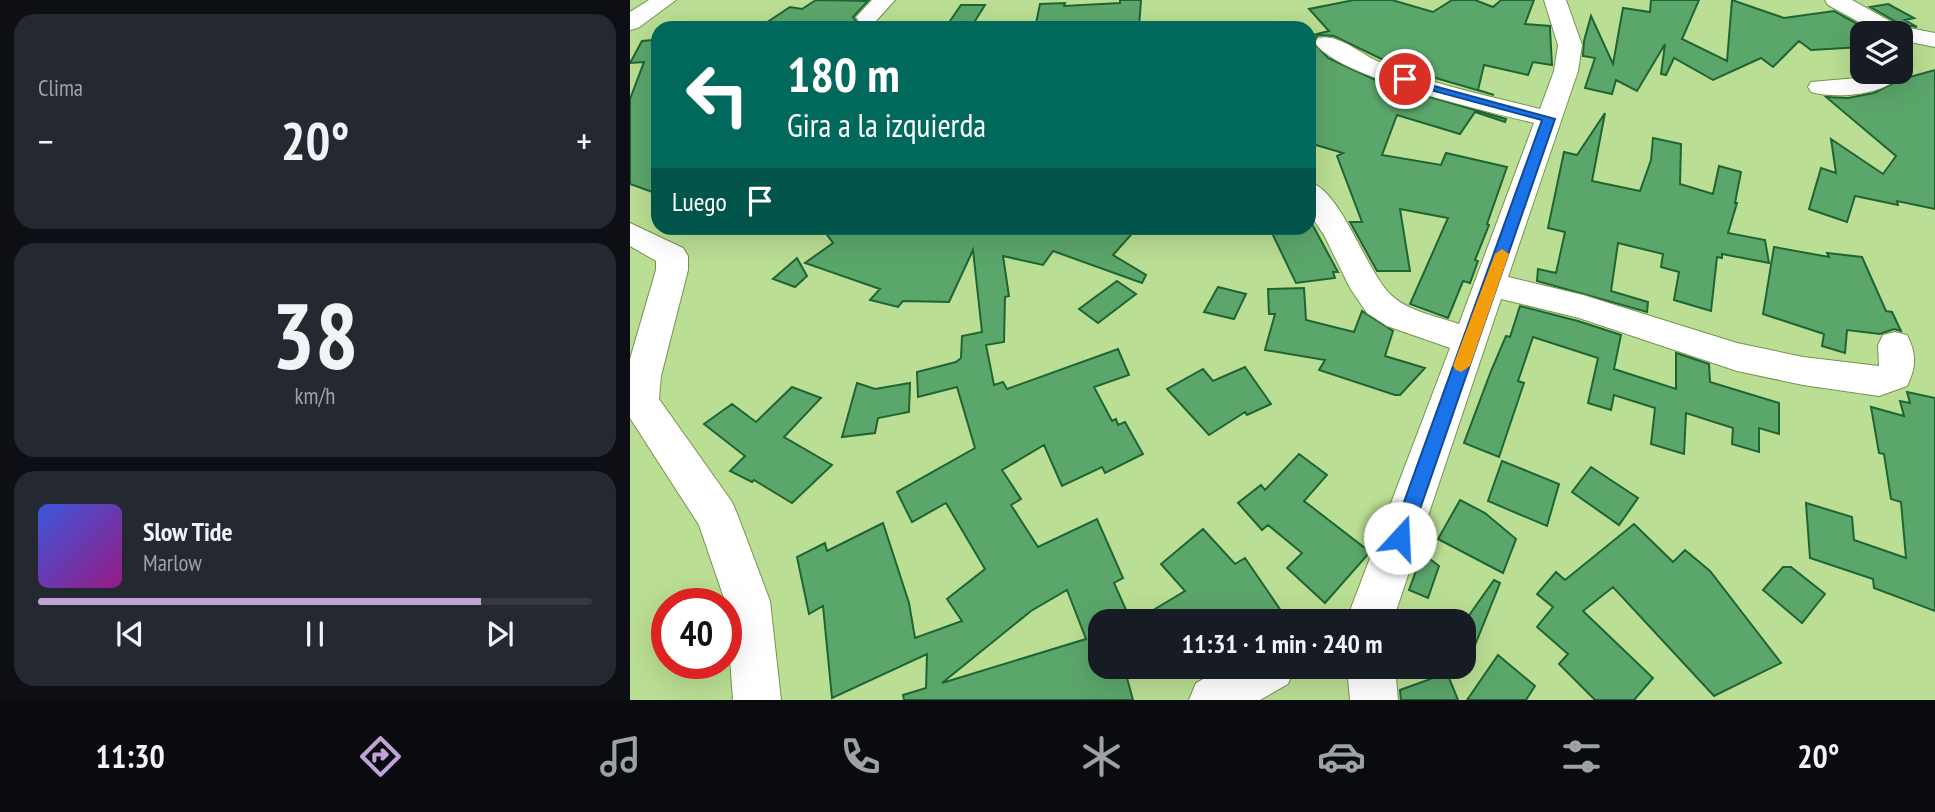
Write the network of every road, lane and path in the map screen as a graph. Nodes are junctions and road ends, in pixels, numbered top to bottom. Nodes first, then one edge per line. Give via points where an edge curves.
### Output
1 (665, 0) edge
2 (884, 0) edge
3 (1555, 0) edge
4 (1836, 0) edge
5 (867, 17) dead end
6 (1875, 21) edge
7 (630, 23) edge
8 (1326, 43) dead end
9 (1864, 84) edge
10 (1820, 88) dead end
11 (1549, 119) junction
12 (1316, 201) edge
13 (630, 233) edge
14 (1491, 285) junction
15 (1470, 341) junction
16 (1895, 345) dead end
17 (1369, 609) edge
18 (1250, 679) edge
19 (1372, 679) edge
20 (757, 700) edge
21 (1213, 700) edge
22 (1374, 700) edge

1 - 7 street
2 - 5 street
3 - 11 street via 1570,45
4 - 6 street
8 - 11 street via 1383,72
9 - 10 street
11 - 14 street
12 - 15 street via 1379,304 1399,317
13 - 20 street via 672,256 640,402 717,516 748,601
14 - 15 street
14 - 16 street via 1583,307 1737,357 1803,371 1879,381 1894,376 1898,363
15 - 17 street
18 - 21 street
19 - 22 street

